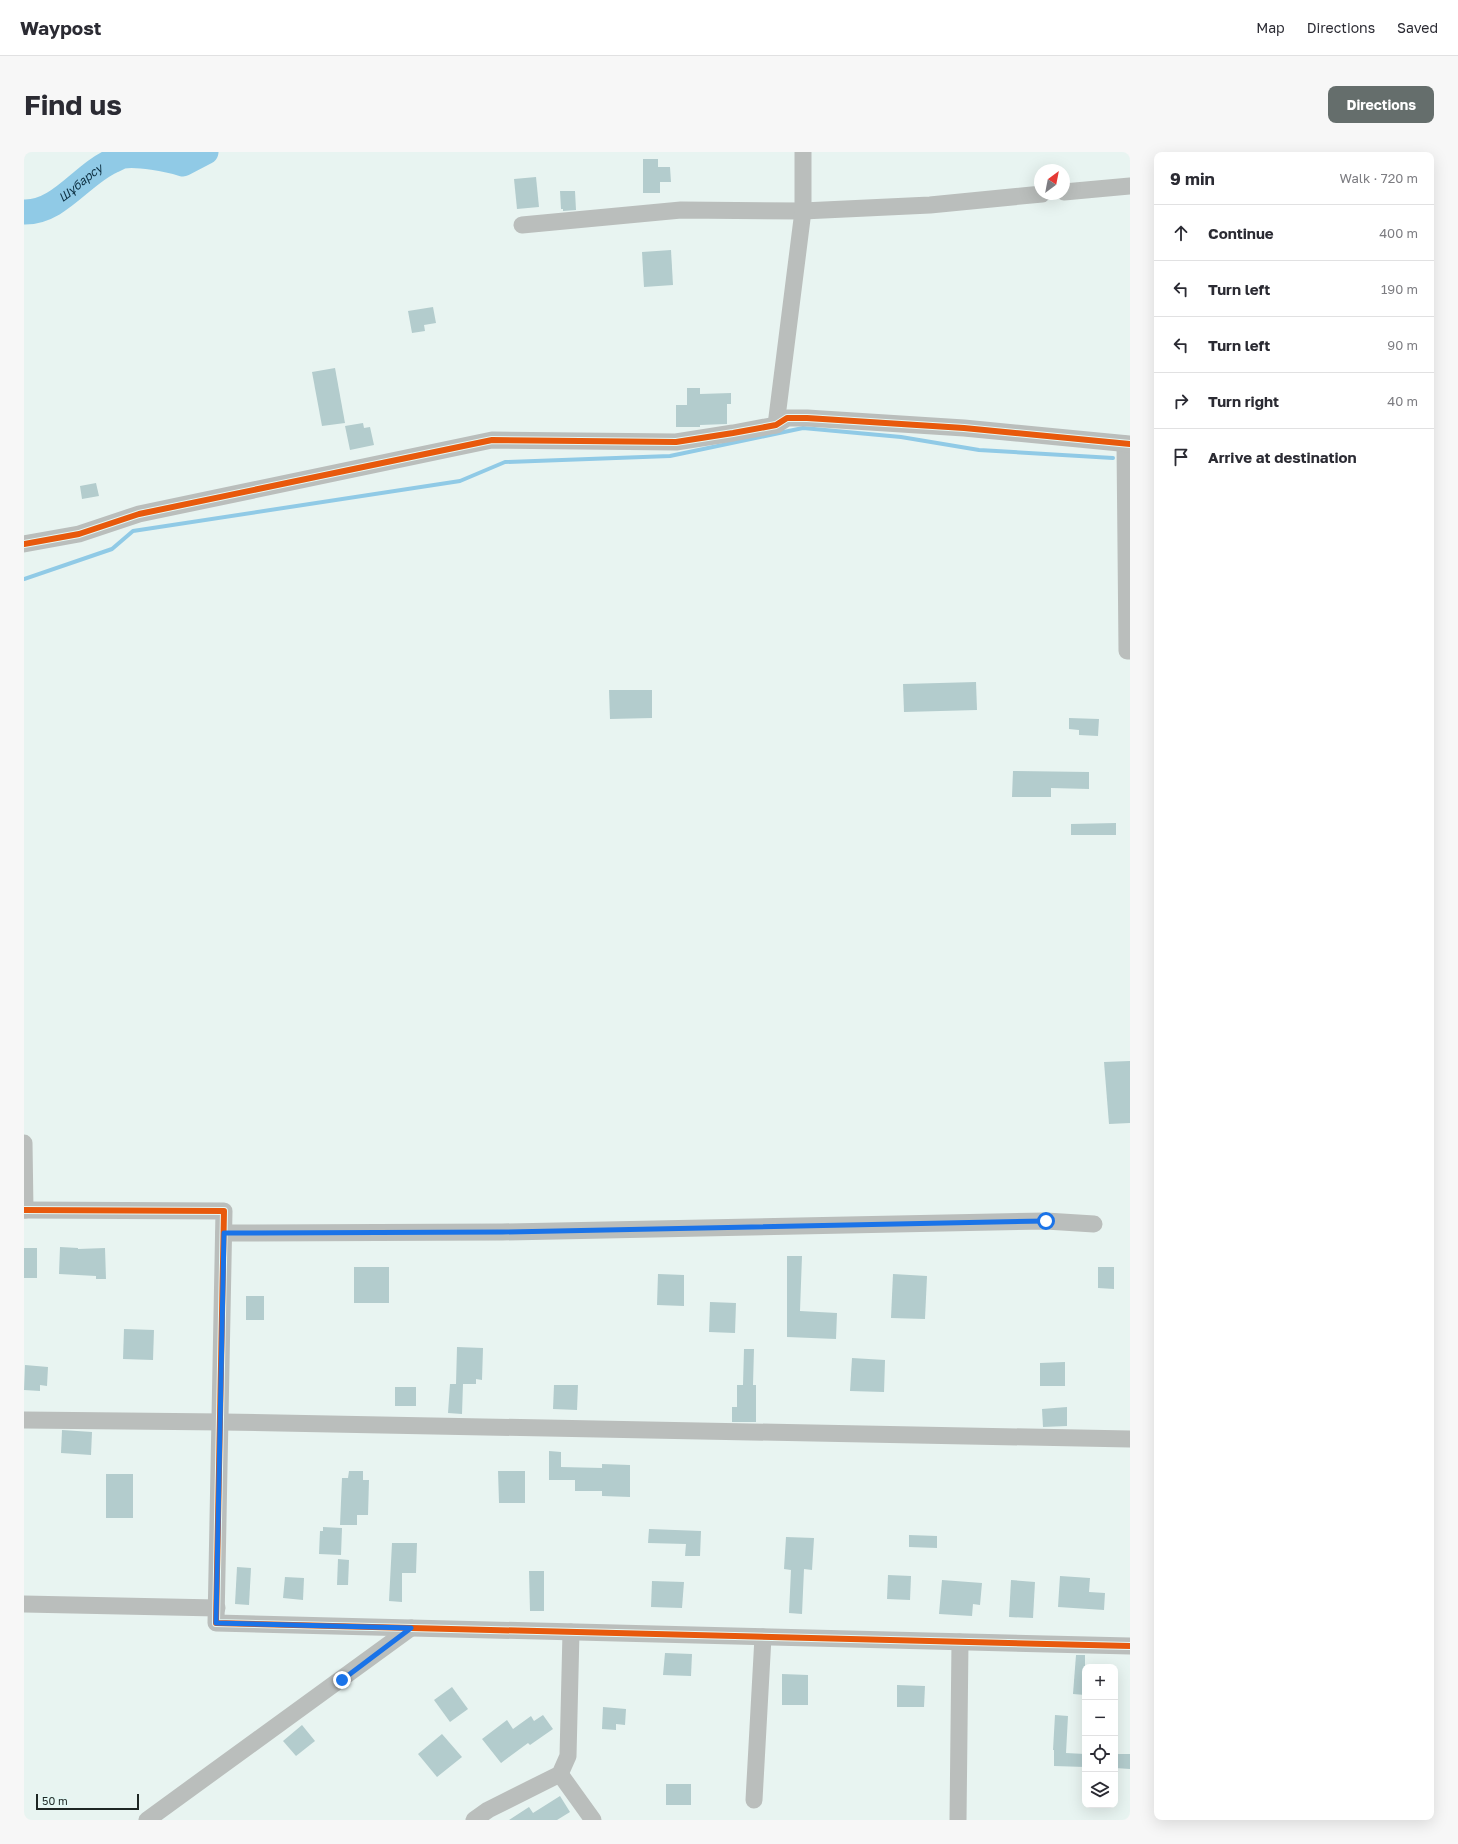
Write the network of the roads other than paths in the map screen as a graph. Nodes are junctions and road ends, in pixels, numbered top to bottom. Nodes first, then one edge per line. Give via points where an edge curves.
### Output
1 (803, 152) edge
2 (1130, 186) edge
3 (1070, 191) edge
4 (1034, 195) edge
5 (803, 211) junction
6 (522, 225) dead end
7 (776, 425) junction
8 (1127, 444) edge
9 (24, 544) edge
10 (1130, 651) edge
11 (24, 1144) edge
12 (24, 1210) edge
13 (1094, 1224) dead end
14 (224, 1233) junction
15 (24, 1420) edge
16 (221, 1422) junction
17 (1130, 1439) edge
18 (24, 1604) edge
19 (217, 1608) junction
20 (411, 1628) junction
21 (571, 1632) junction
22 (763, 1637) junction
23 (960, 1642) junction
24 (1130, 1646) edge
25 (560, 1774) junction
26 (754, 1800) dead end
27 (148, 1820) edge
28 (474, 1820) edge
29 (593, 1820) edge
30 (958, 1820) edge

1 - 5 street
2 - 3 street
4 - 5 street via 930,205
5 - 6 street via 681,210
5 - 7 street
7 - 8 street via 787,418 807,418 964,428
7 - 9 street via 676,442 492,440 147,512 79,534
8 - 10 street via 1127,651
11 - 12 street
12 - 14 street via 224,1211
13 - 14 street via 1046,1221 502,1232
14 - 16 street
15 - 16 street
16 - 17 street
16 - 19 street
18 - 19 street
19 - 20 street via 216,1623
20 - 21 street
20 - 27 street
21 - 22 street
21 - 25 street via 568,1756
22 - 23 street
22 - 26 street
23 - 24 street
23 - 30 street
25 - 28 street via 488,1810
25 - 29 street

